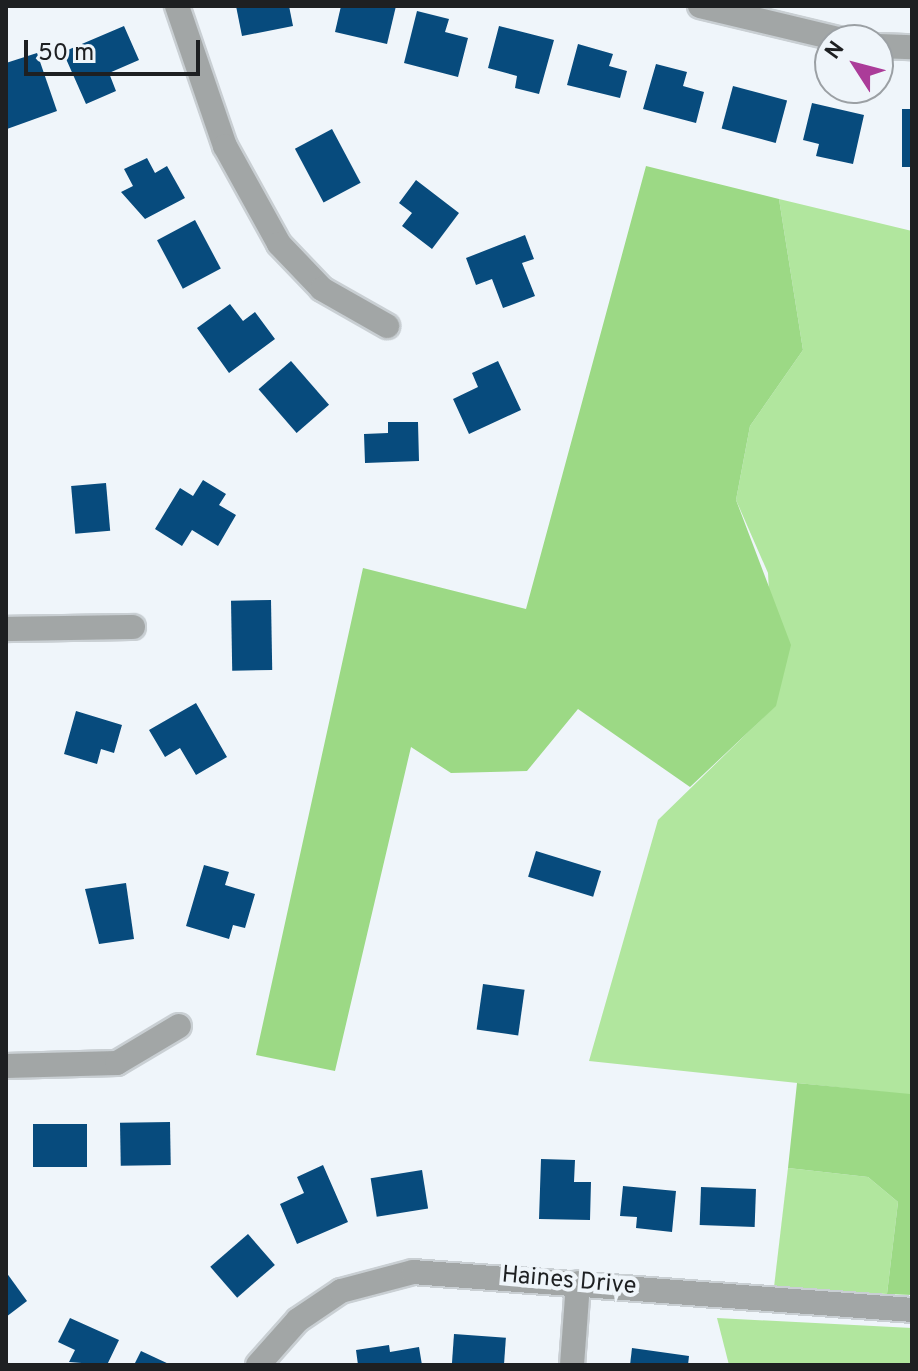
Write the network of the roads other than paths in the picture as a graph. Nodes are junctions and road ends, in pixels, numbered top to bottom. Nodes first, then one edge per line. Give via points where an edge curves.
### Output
1 (177, 6) edge
2 (700, 6) edge
3 (814, 33) edge
4 (387, 326) dead end
5 (133, 627) dead end
6 (6, 629) edge
7 (179, 1026) dead end
8 (6, 1066) edge
9 (578, 1283) junction
10 (912, 1310) edge
11 (258, 1365) edge
12 (572, 1365) edge

1 - 4 street via 225,146 279,244 322,289
2 - 3 street
5 - 6 street
7 - 8 street via 117,1063
9 - 10 street, Haines Drive
9 - 11 street, Haines Drive via 438,1271 365,1281 298,1320
9 - 12 street

